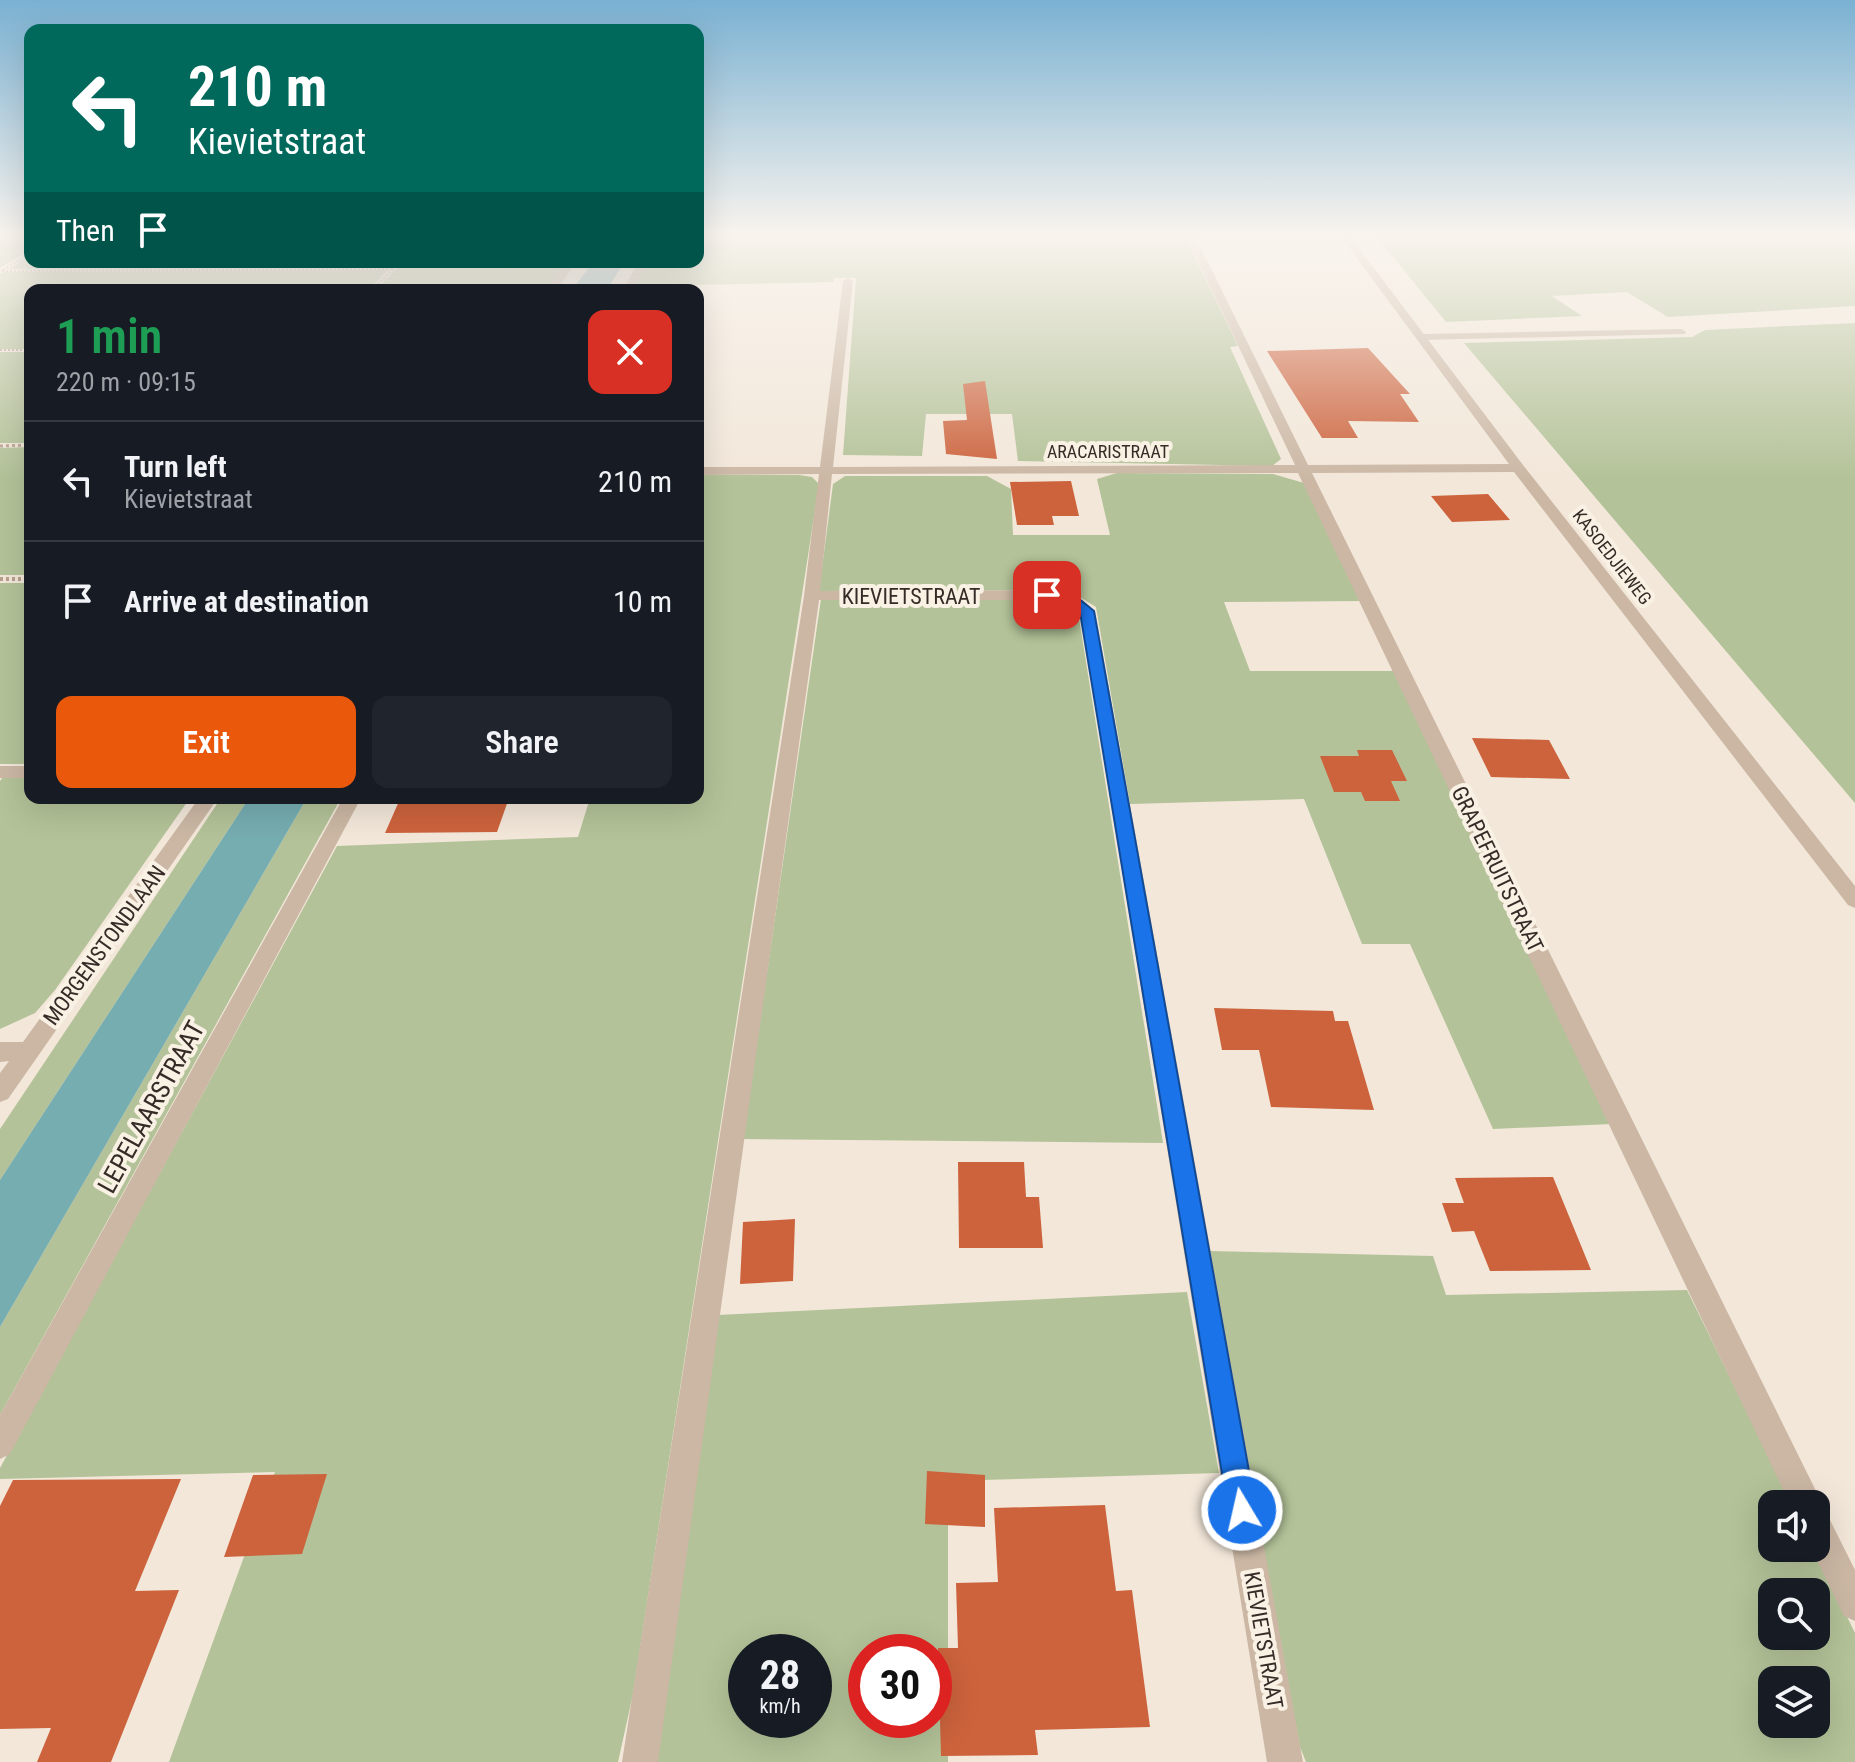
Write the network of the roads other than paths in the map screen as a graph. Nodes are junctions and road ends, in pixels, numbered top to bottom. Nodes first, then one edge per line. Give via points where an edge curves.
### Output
1 (844, 316) edge
2 (1229, 316) edge
3 (1405, 316) edge
4 (1682, 332) dead end
5 (1421, 337) junction
6 (1518, 468) junction
7 (1304, 469) junction
8 (827, 470) junction
9 (704, 471) edge
10 (812, 596) junction
11 (0, 772) edge
12 (24, 772) edge
13 (205, 804) edge
14 (349, 804) edge
15 (1855, 900) edge
16 (27, 1051) junction
17 (0, 1052) edge
18 (0, 1092) edge
19 (0, 1444) edge
20 (1799, 1490) edge
21 (1830, 1554) edge
22 (1855, 1605) edge
23 (640, 1762) edge
24 (1285, 1762) edge

1 - 8 street
2 - 7 street, GRAPEFRUITSTRAAT
3 - 5 street, KASOEDJIEWEG
4 - 5 lane
5 - 6 street, KASOEDJIEWEG
6 - 7 street, ARACARISTRAAT
6 - 15 street, KASOEDJIEWEG
7 - 8 street, ARACARISTRAAT
7 - 20 street, GRAPEFRUITSTRAAT
8 - 9 street, ARACARISTRAAT
8 - 10 street
10 - 23 street
10 - 24 street, KIEVIETSTRAAT via 1047,595 1073,601 1087,611
11 - 12 street
13 - 16 street, MORGENSTONDLAAN
14 - 19 street, LEPELAARSTRAAT
16 - 17 street
16 - 18 street, MORGENSTONDLAAN
21 - 22 street

